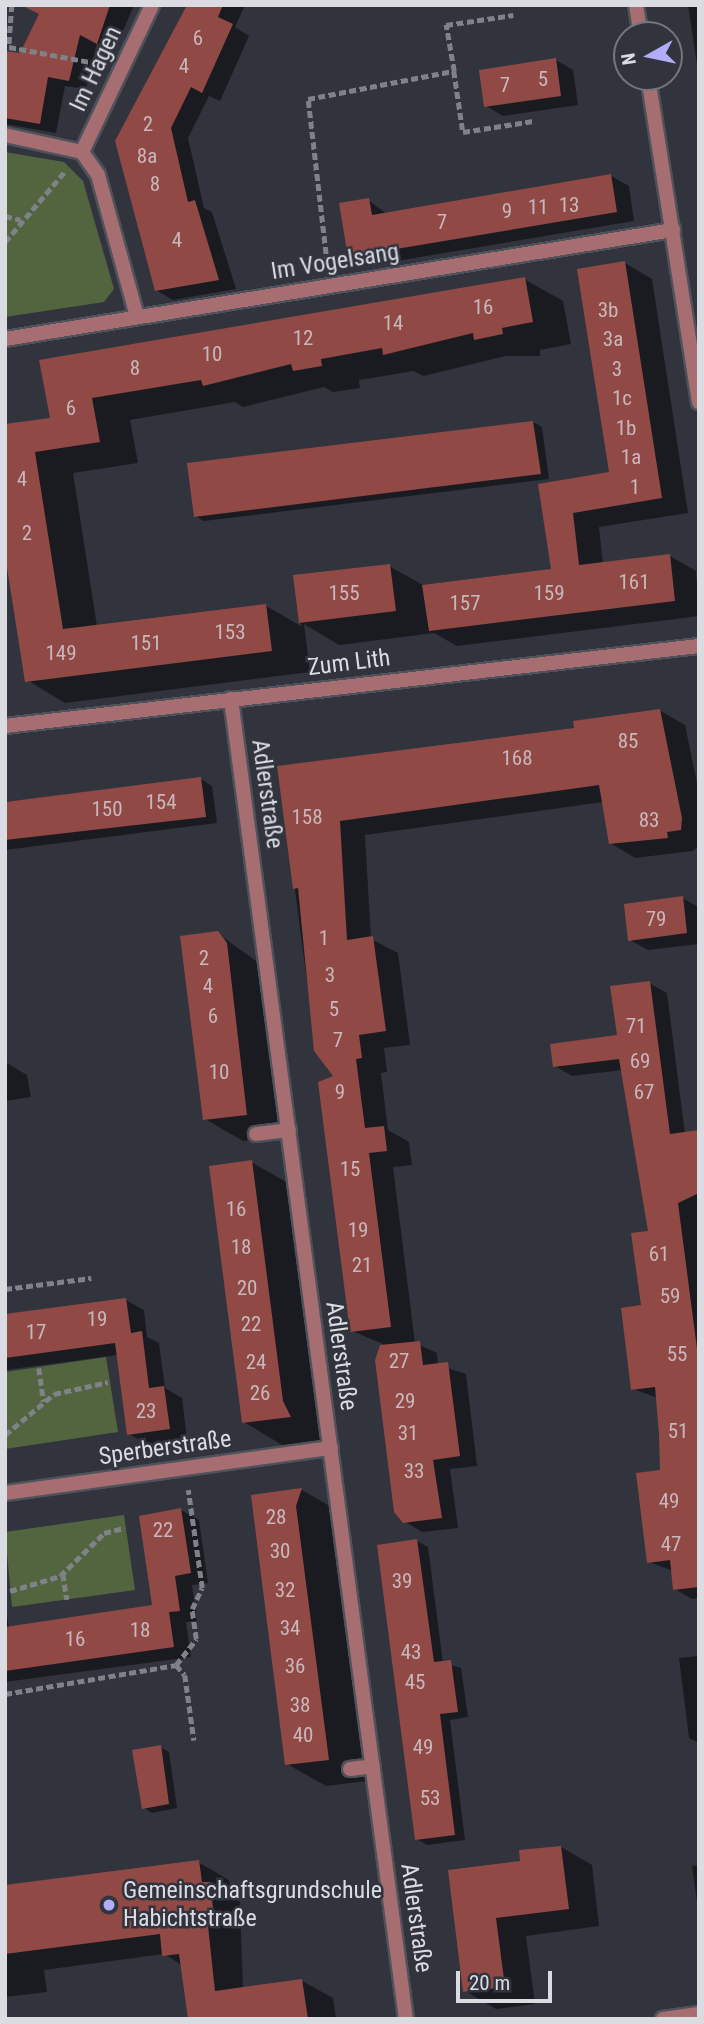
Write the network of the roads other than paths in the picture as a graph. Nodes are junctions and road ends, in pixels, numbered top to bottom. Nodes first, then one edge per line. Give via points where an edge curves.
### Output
1 (152, 5) edge
2 (650, 91) edge
3 (5, 135) edge
4 (82, 152) junction
5 (673, 230) junction
6 (137, 317) junction
7 (5, 339) edge
8 (699, 402) edge
9 (699, 646) edge
10 (231, 699) junction
11 (5, 726) edge
12 (289, 1130) junction
13 (257, 1134) dead end
14 (331, 1448) junction
15 (5, 1493) edge
16 (373, 1766) junction
17 (351, 1769) dead end
18 (699, 2014) edge
19 (406, 2019) edge
20 (663, 2019) edge

1 - 4 street, Im Hagen
2 - 5 street
3 - 4 street
4 - 6 street via 97,176
5 - 6 street, Im Vogelsang
5 - 8 street
6 - 7 street, Im Vogelsang
9 - 10 street, Zum Lith
10 - 11 street, Zum Lith
10 - 12 street, Adlerstraße
12 - 13 street
12 - 14 street, Adlerstraße
14 - 15 street, Sperberstraße
14 - 16 street, Adlerstraße
16 - 17 street
16 - 19 street, Adlerstraße
18 - 20 street

